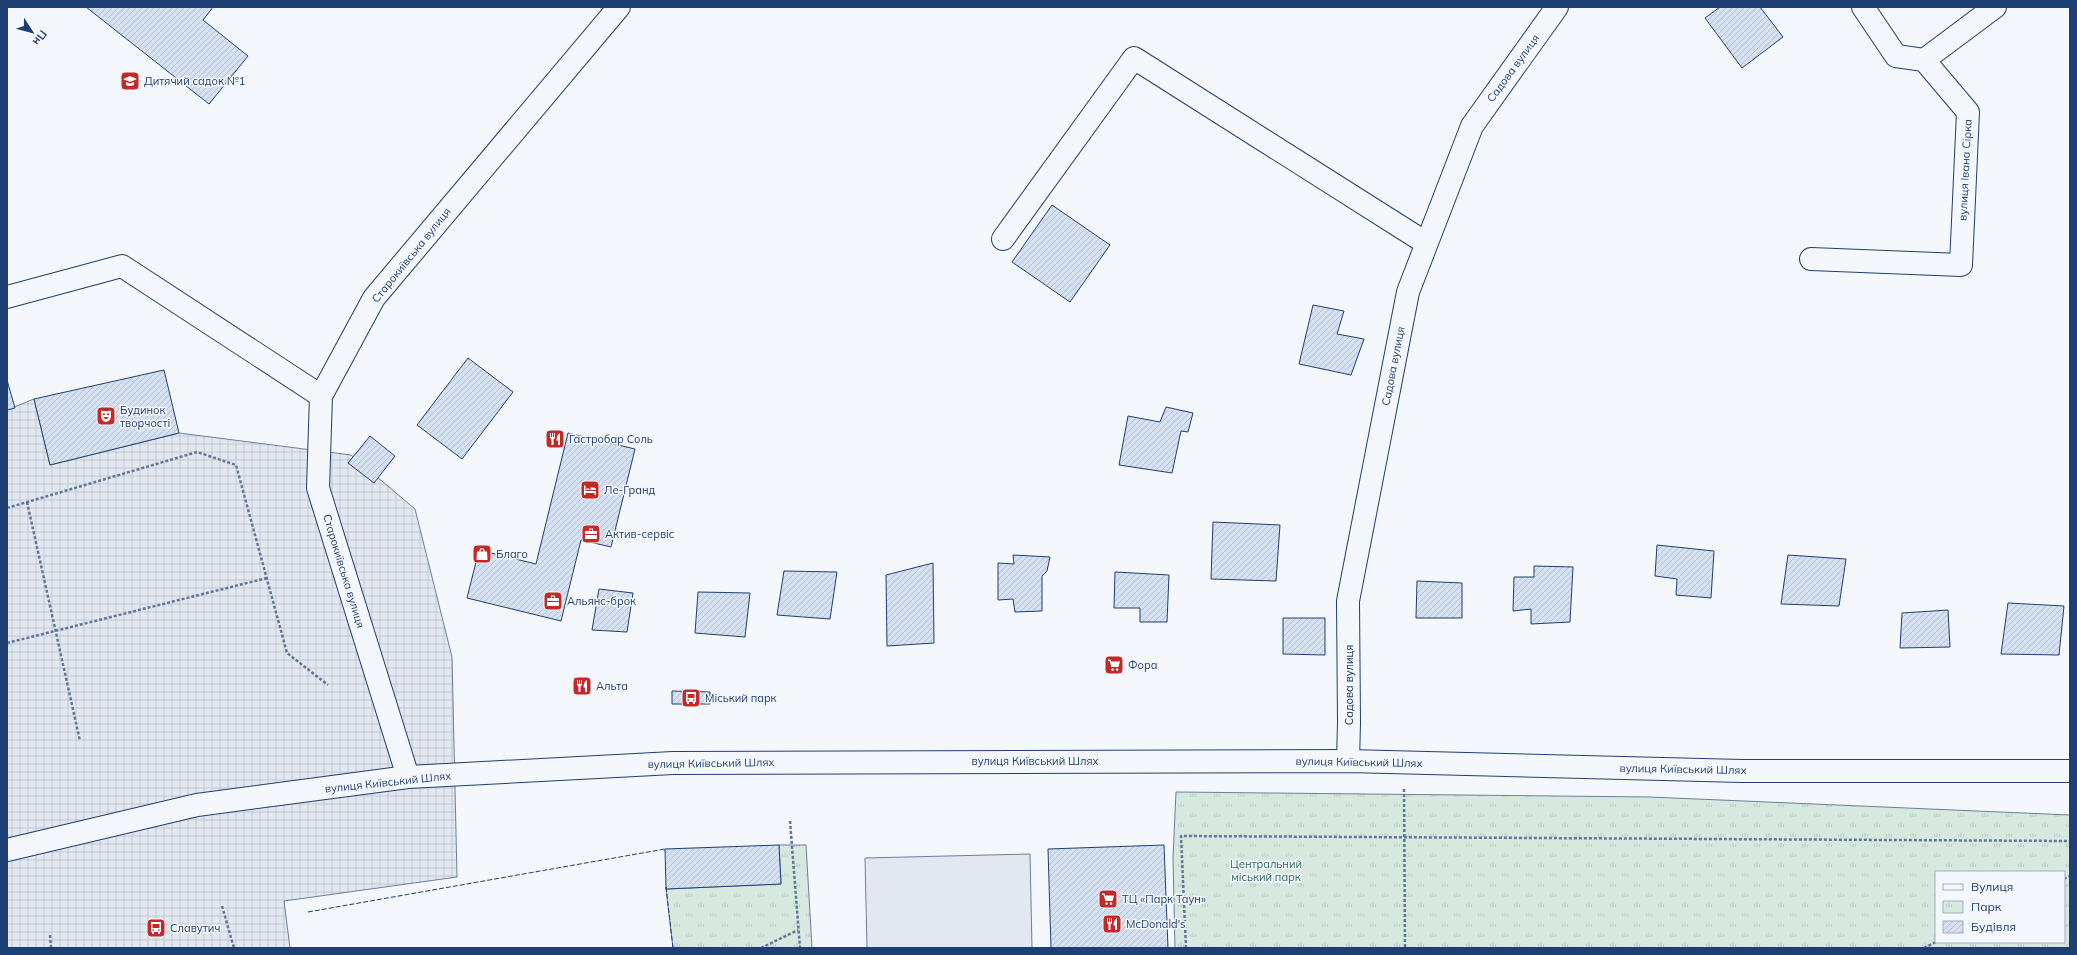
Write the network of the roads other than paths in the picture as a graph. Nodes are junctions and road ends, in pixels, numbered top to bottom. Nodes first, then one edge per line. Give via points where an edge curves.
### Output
1 (619, 7) edge
2 (1557, 7) edge
3 (1862, 7) edge
4 (1995, 7) edge
5 (1924, 60) junction
6 (1003, 239) dead end
7 (1426, 243) junction
8 (1811, 259) dead end
9 (7, 297) edge
10 (321, 396) junction
11 (1348, 761) junction
12 (2070, 771) edge
13 (408, 777) junction
14 (7, 850) edge

1 - 10 main road, Старокиївська вулиця via 374,298
2 - 7 main road, Садова вулиця via 1472,126
3 - 5 main road via 1896,56
4 - 5 main road
5 - 8 main road, вулиця Івана Сірка via 1968,112 1961,266
6 - 7 main road via 1134,58
7 - 11 main road, Садова вулиця via 1408,292 1348,601
9 - 10 main road via 122,266
10 - 13 main road, Старокиївська вулиця via 318,488
11 - 12 main road, вулиця Київський Шлях via 1742,771
11 - 13 main road, вулиця Київський Шлях via 673,763
13 - 14 main road, вулиця Київський Шлях via 197,805

